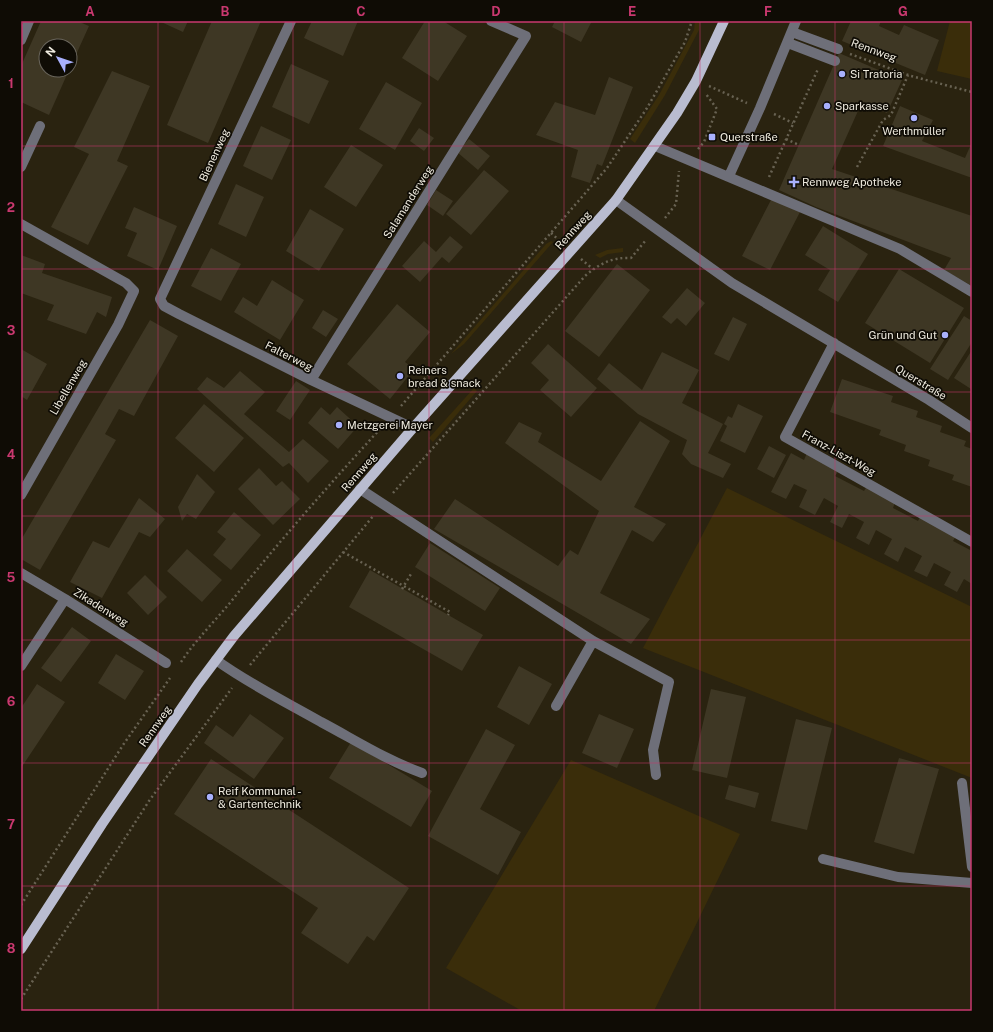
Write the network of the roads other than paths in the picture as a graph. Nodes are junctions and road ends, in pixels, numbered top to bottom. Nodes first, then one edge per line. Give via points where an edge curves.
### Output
1 (30, 21) edge
2 (291, 21) edge
3 (491, 21) edge
4 (724, 21) edge
5 (796, 21) edge
6 (792, 32) junction
7 (21, 40) edge
8 (788, 43) junction
9 (838, 49) road end
10 (835, 62) dead end
11 (40, 126) dead end
12 (655, 146) junction
13 (21, 167) edge
14 (729, 176) junction
15 (616, 200) junction
16 (21, 224) edge
17 (972, 292) edge
18 (160, 299) joint
19 (834, 343) junction
20 (312, 380) junction
21 (413, 428) junction
22 (972, 428) edge
23 (360, 489) junction
24 (21, 495) edge
25 (972, 542) edge
26 (21, 574) edge
27 (65, 599) junction
28 (593, 641) junction
29 (216, 660) junction
30 (166, 663) dead end
31 (21, 666) edge
32 (556, 706) dead end
33 (422, 772) dead end
34 (656, 775) dead end
35 (962, 783) dead end
36 (823, 859) dead end
37 (972, 867) edge
38 (972, 883) edge
39 (21, 949) edge

1 - 7 street
2 - 18 street, Bienenweg
3 - 20 street, Salamanderweg via 526,36
4 - 12 main road, Rennweg via 696,81
5 - 6 street
6 - 8 street
6 - 9 street, Rennweg
8 - 10 street
8 - 14 street
11 - 13 street
12 - 14 street
12 - 15 main road, Rennweg
14 - 17 street via 900,248
15 - 19 street, Querstraße via 732,282
15 - 21 main road, Rennweg
16 - 24 street, Libellenweg via 126,283 134,291
18 - 20 street, Falterweg via 164,306 178,314
19 - 22 street, Querstraße
19 - 25 street, Franz-Liszt-Weg via 785,437
20 - 21 street, Falterweg
21 - 23 main road, Rennweg
23 - 28 street
23 - 29 main road, Rennweg
26 - 27 street, Zikadenweg
27 - 30 street, Zikadenweg
27 - 31 street
28 - 32 street
28 - 34 street via 668,682 653,750
29 - 33 street via 240,678 396,763
29 - 39 main road, Rennweg via 102,824
35 - 37 street
36 - 38 street via 898,877

